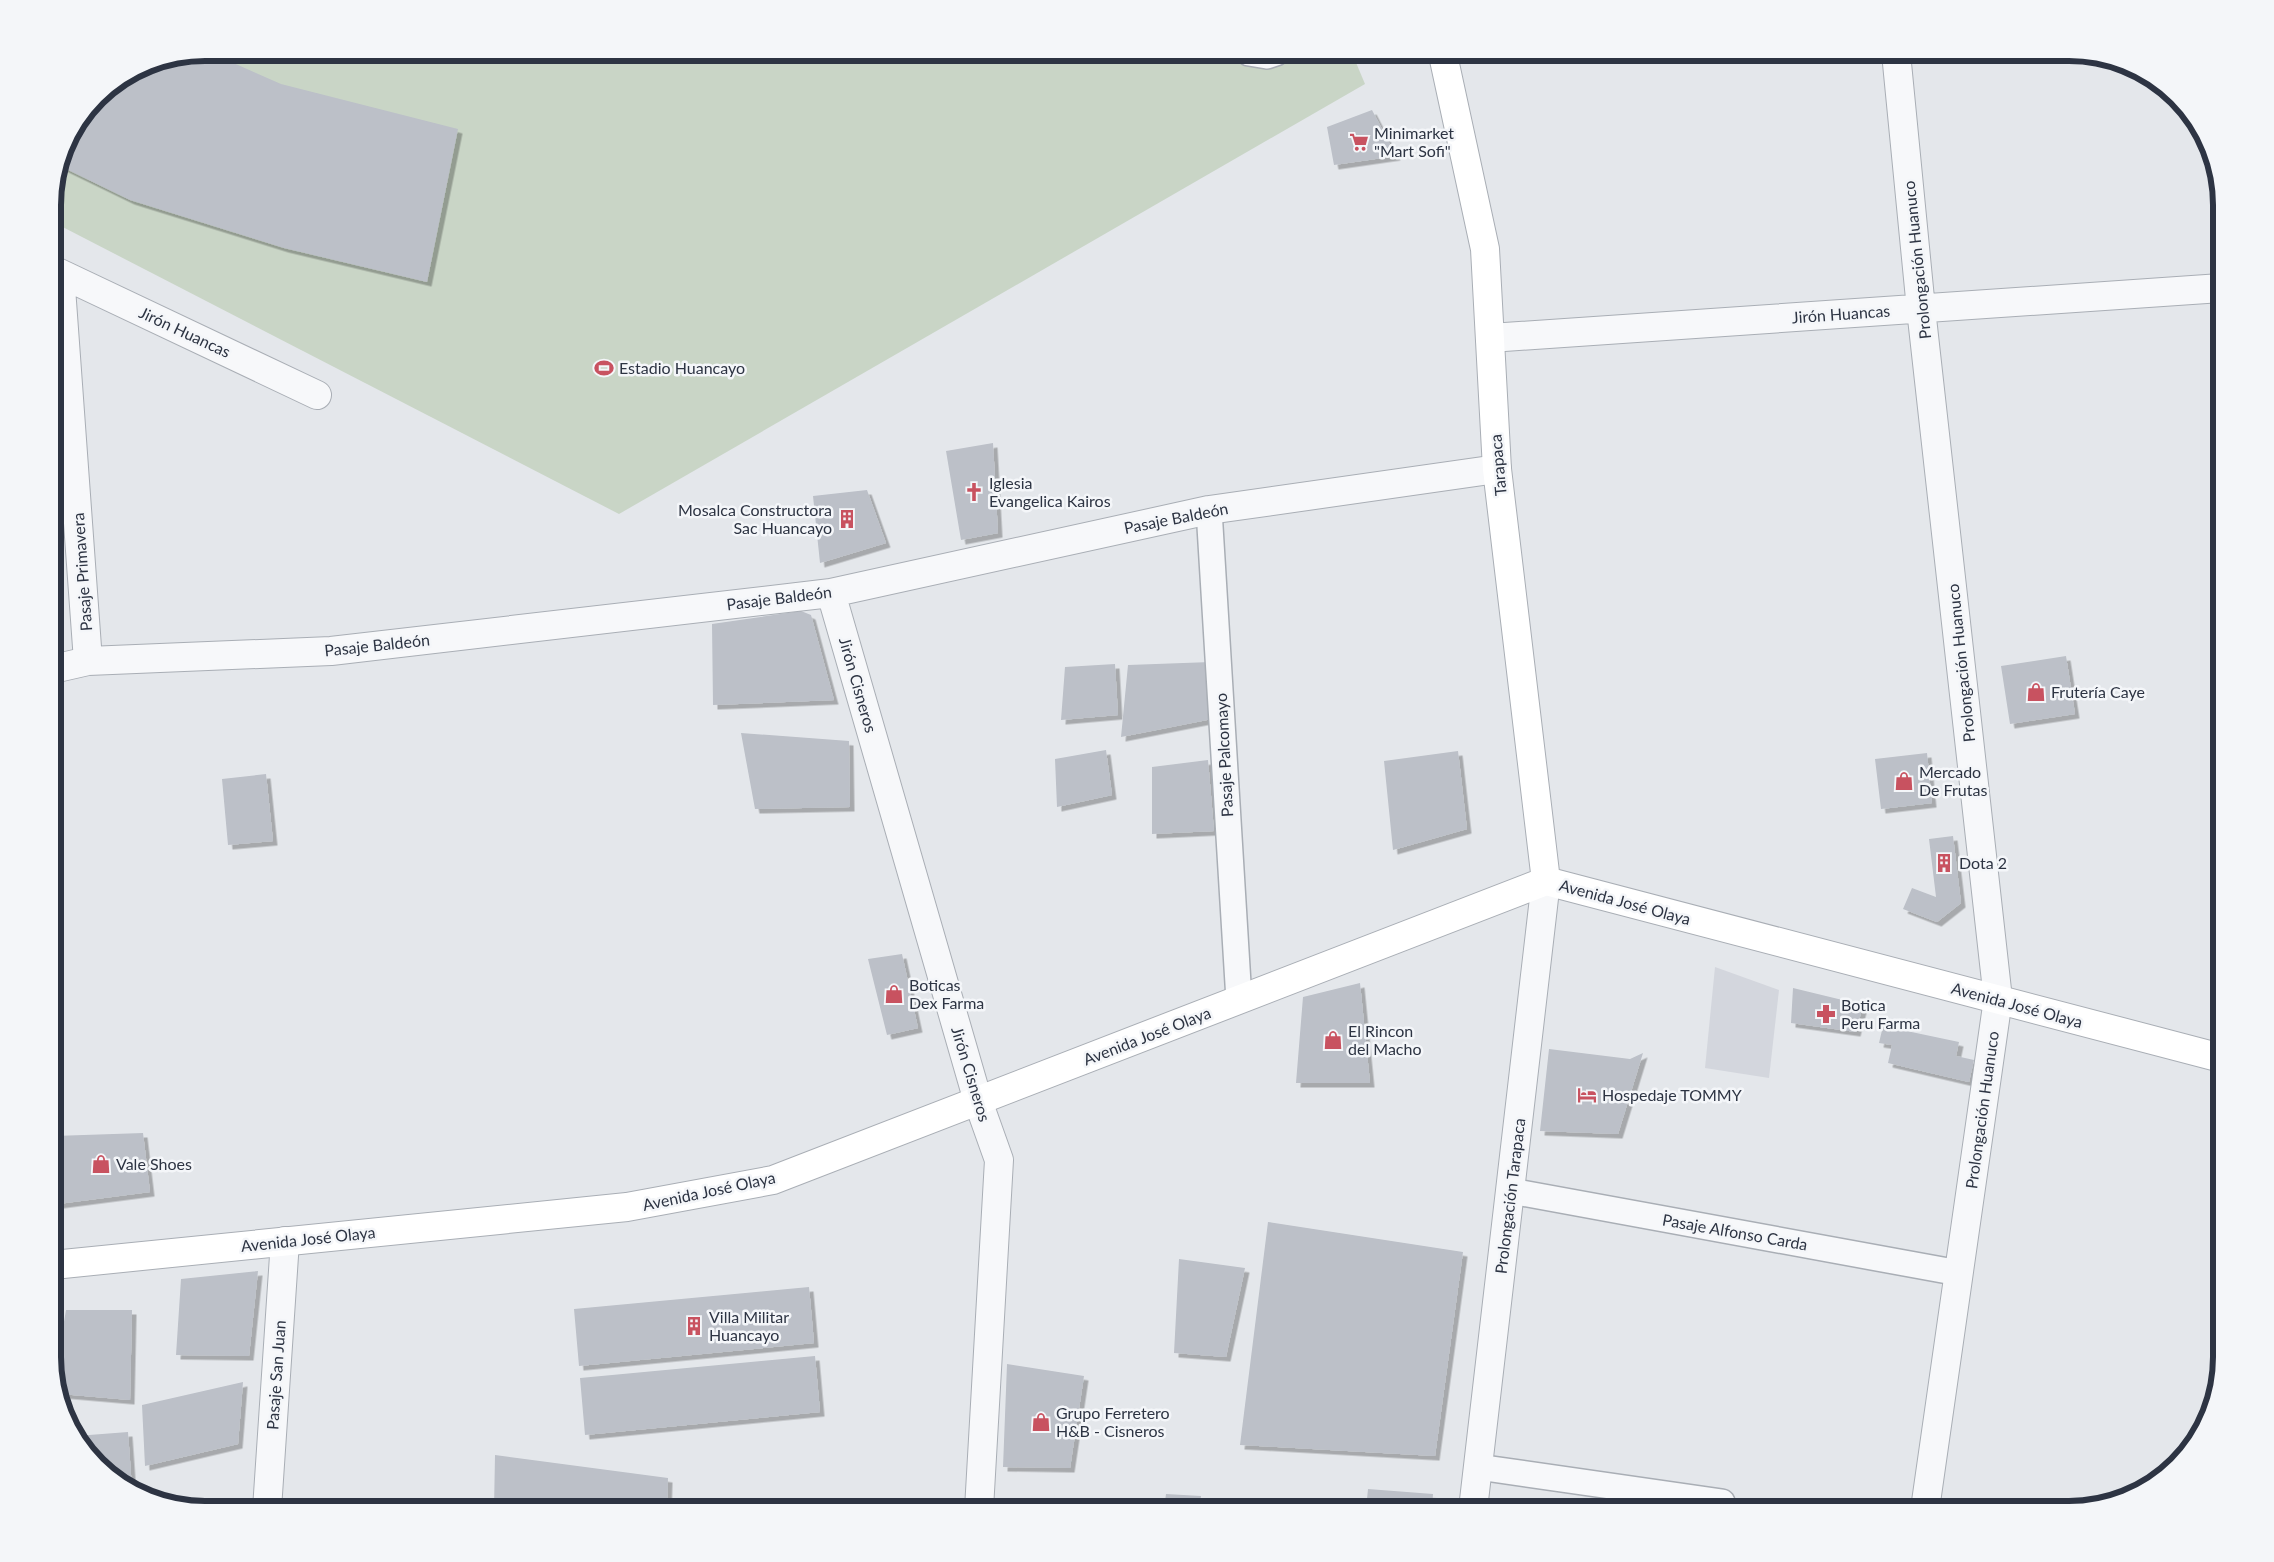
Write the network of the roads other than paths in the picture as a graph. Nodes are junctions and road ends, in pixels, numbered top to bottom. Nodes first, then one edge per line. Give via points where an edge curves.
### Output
1 (1445, 61) edge
2 (1897, 61) edge
3 (62, 275) edge
4 (2213, 289) edge
5 (1922, 309) junction
6 (1490, 338) junction
7 (62, 345) edge
8 (318, 395) dead end
9 (1497, 469) junction
10 (1210, 510) junction
11 (831, 593) junction
12 (88, 661) junction
13 (62, 667) edge
14 (1546, 882) junction
15 (1998, 999) junction
16 (1239, 1000) junction
17 (2213, 1056) edge
18 (978, 1101) junction
19 (1511, 1192) junction
20 (285, 1241) junction
21 (62, 1264) edge
22 (1959, 1273) junction
23 (1478, 1467) junction
24 (268, 1501) edge
25 (979, 1501) edge
26 (1474, 1501) edge
27 (1715, 1501) edge
28 (1926, 1501) edge

1 - 6 street, Tarapaca via 1485,249
2 - 5 street, Prolongación Huanuco
3 - 8 street, Jirón Huancas
4 - 5 street, Jirón Huancas
5 - 6 street, Jirón Huancas
5 - 15 street, Prolongación Huanuco
6 - 9 street, Tarapaca
7 - 12 street, Pasaje Primavera
9 - 10 street, Pasaje Baldeón
9 - 14 street, Tarapaca
10 - 11 street, Pasaje Baldeón
10 - 16 lane, Pasaje Palcomayo
11 - 12 street, Pasaje Baldeón via 330,651
11 - 18 street, Jirón Cisneros
12 - 13 street, Pasaje Baldeón
14 - 15 street, Avenida José Olaya
14 - 16 street, Avenida José Olaya
14 - 19 street, Prolongación Tarapaca
15 - 17 street, Avenida José Olaya
15 - 22 street, Prolongación Huanuco
16 - 18 street, Avenida José Olaya
18 - 20 street, Avenida José Olaya via 773,1180 627,1207
18 - 25 street, Jirón Cisneros via 999,1160
19 - 22 lane, Pasaje Alfonso Carda
19 - 23 street, Prolongación Tarapaca
20 - 21 street, Avenida José Olaya
20 - 24 street, Pasaje San Juan
22 - 28 street, Prolongación Huanuco
23 - 26 street, Prolongación Tarapaca
23 - 27 lane

